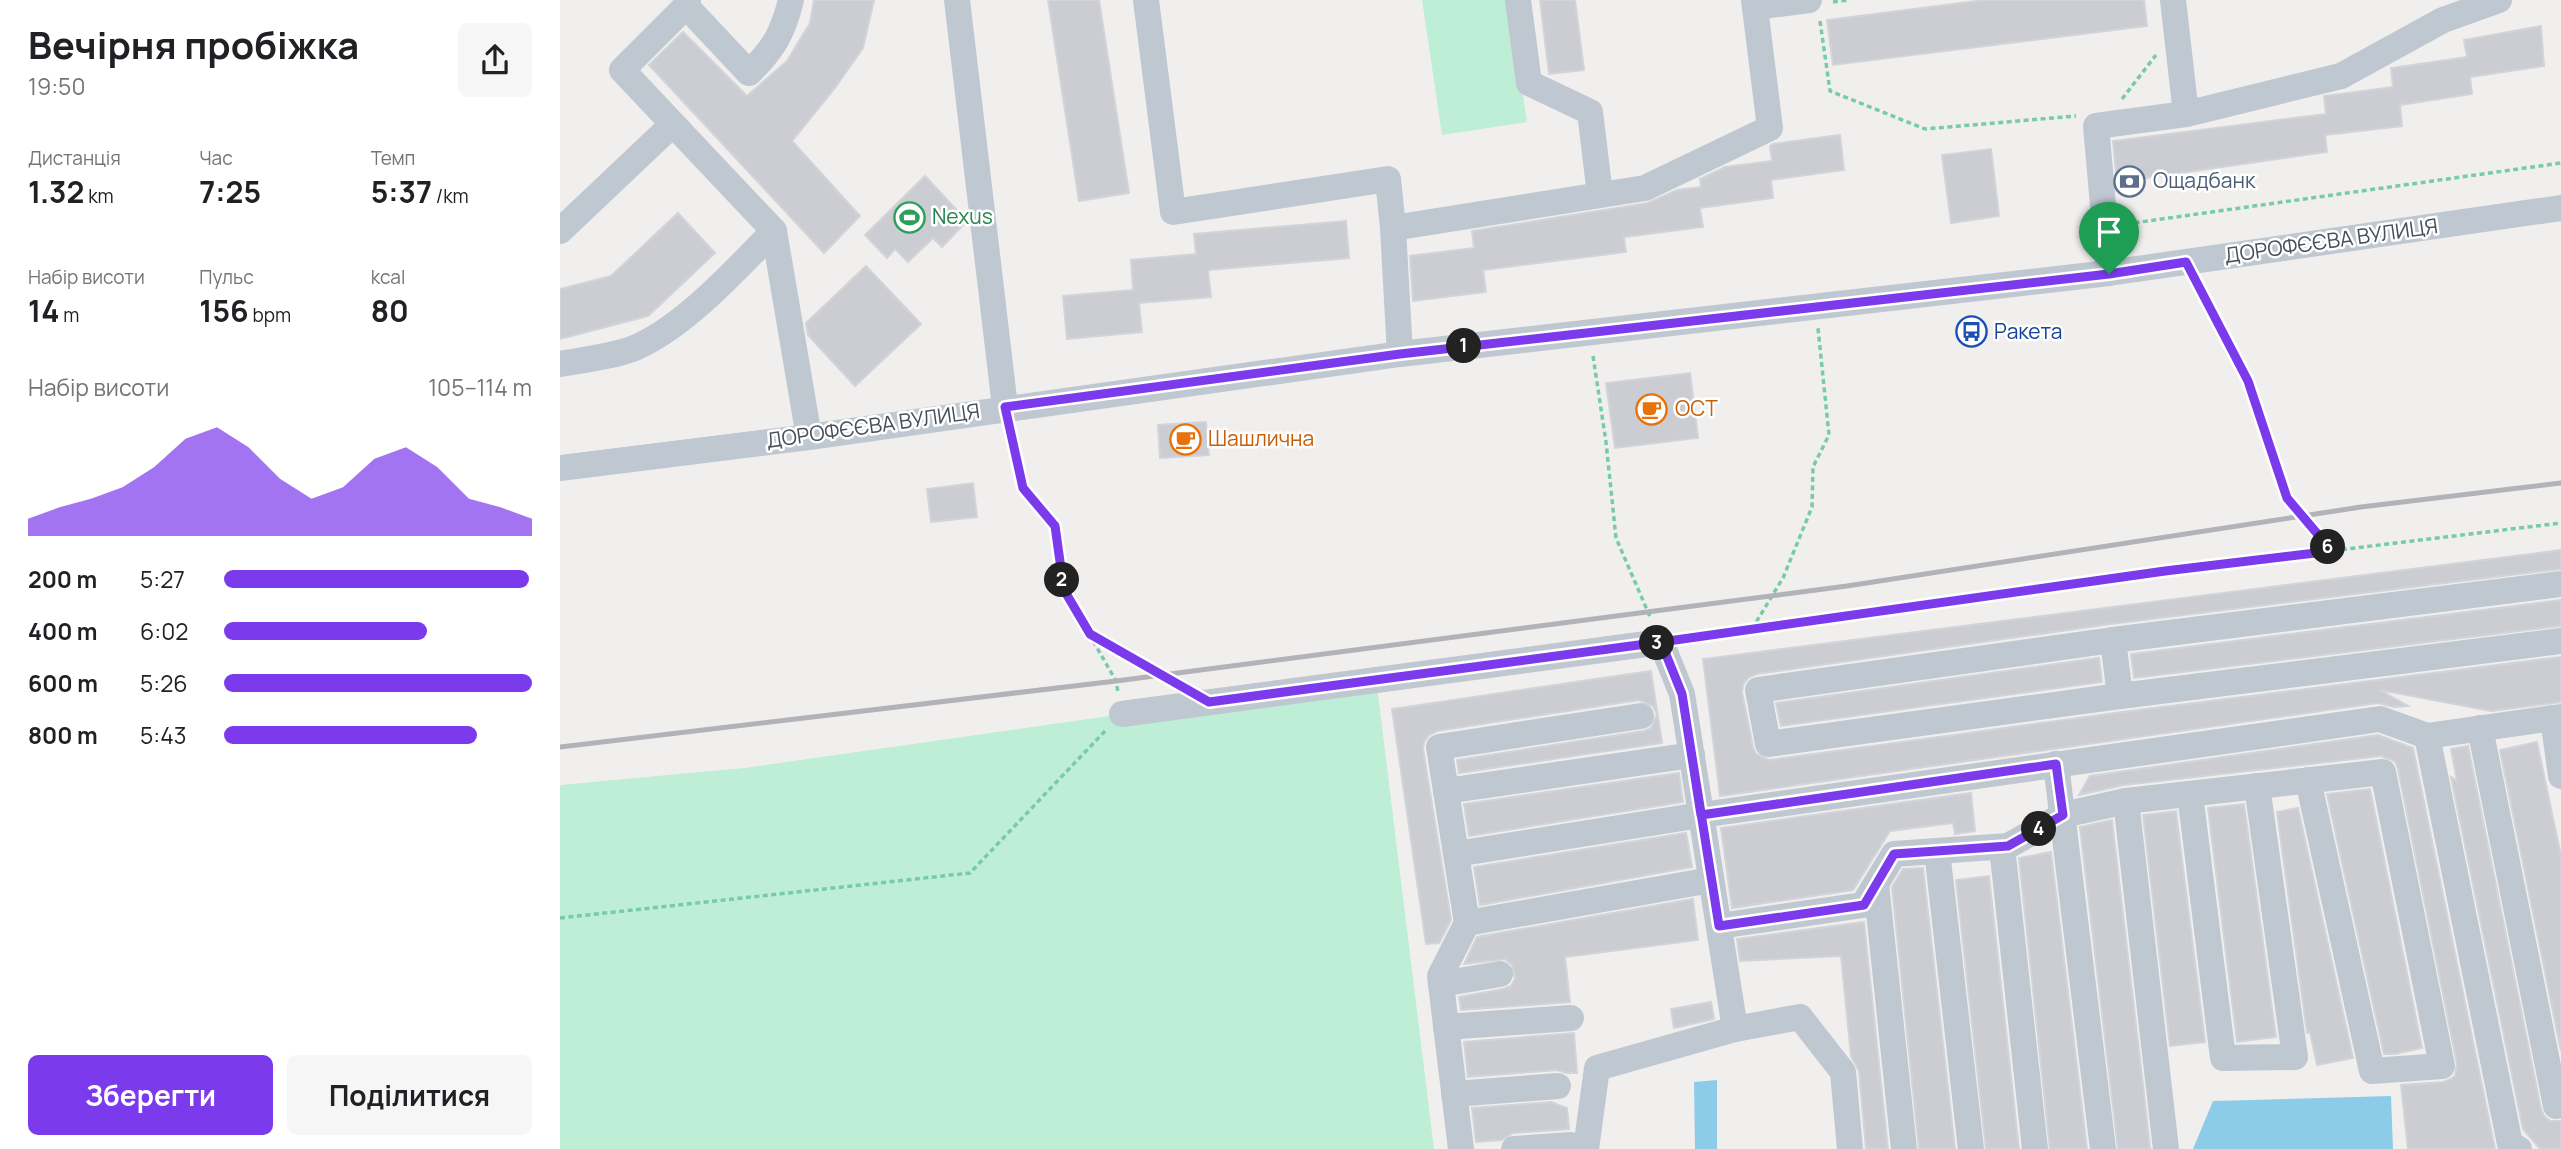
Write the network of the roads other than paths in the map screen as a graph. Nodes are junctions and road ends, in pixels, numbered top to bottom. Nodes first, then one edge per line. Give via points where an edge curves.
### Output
1 (791, 0) edge
2 (957, 0) edge
3 (1146, 0) edge
4 (1518, 0) edge
5 (2173, 0) edge
6 (2499, 0) edge
7 (687, 3) edge
8 (1755, 4) edge
9 (1818, 7) edge
10 (2186, 114) junction
11 (673, 124) junction
12 (1600, 195) junction
13 (2561, 208) edge
14 (1393, 228) junction
15 (560, 231) edge
16 (774, 231) junction
17 (2109, 274) junction
18 (1400, 354) junction
19 (560, 364) edge
20 (1005, 407) junction
21 (809, 437) junction
22 (560, 468) edge
23 (2561, 584) edge
24 (2113, 640) junction
25 (2561, 641) edge
26 (2120, 696) junction
27 (1122, 714) road end
28 (1641, 716) dead end
29 (2557, 717) edge
30 (2480, 728) junction
31 (2427, 736) junction
32 (1692, 755) junction
33 (2056, 764) junction
34 (2561, 773) edge
35 (2308, 780) junction
36 (2257, 786) junction
37 (1446, 790) junction
38 (2190, 794) junction
39 (2126, 801) junction
40 (1701, 815) junction
41 (2063, 815) junction
42 (2002, 847) junction
43 (1937, 851) junction
44 (1456, 854) junction
45 (1711, 880) junction
46 (1876, 884) junction
47 (1466, 923) junction
48 (1719, 926) junction
49 (1500, 974) dead end
50 (1441, 984) junction
51 (1571, 1018) dead end
52 (1446, 1027) junction
53 (1735, 1029) junction
54 (1558, 1086) dead end
55 (1454, 1094) junction
56 (2561, 1105) edge
57 (1579, 1147) edge
58 (1461, 1149) edge
59 (1514, 1149) edge
60 (1850, 1149) edge
61 (1904, 1149) edge
62 (1971, 1149) edge
63 (2035, 1149) edge
64 (2103, 1149) edge
65 (2166, 1149) edge
66 (2519, 1149) edge

1 - 7 street via 769,54 750,74
2 - 20 street
3 - 14 street via 1174,212 1388,179
4 - 12 street via 1529,83 1590,112
5 - 10 street
6 - 10 street via 2443,20 2341,76
7 - 11 street via 622,70
8 - 9 street
8 - 12 street via 1770,128 1645,188
10 - 17 street via 2096,127
11 - 15 street
11 - 16 street
12 - 14 street
13 - 17 street, ДОРОФЄЄВА ВУЛИЦЯ
14 - 18 street
16 - 19 street via 668,330 636,348
16 - 21 street
17 - 18 street, ДОРОФЄЄВА ВУЛИЦЯ
18 - 20 street, ДОРОФЄЄВА ВУЛИЦЯ
20 - 21 street, ДОРОФЄЄВА ВУЛИЦЯ
21 - 22 street, ДОРОФЄЄВА ВУЛИЦЯ
23 - 24 street
24 - 26 street
24 - 26 street via 1758,690 1768,744
25 - 26 street
27 - 32 street via 1661,642 1682,694
28 - 37 street via 1439,747
29 - 30 street
29 - 34 street
30 - 31 street
30 - 56 street via 2556,1106
31 - 33 street via 2379,719
31 - 66 street via 2510,1143
32 - 37 street
32 - 40 street
33 - 40 street
33 - 41 street
35 - 35 street via 2383,772 2442,1066 2372,1071
35 - 36 street
36 - 38 street
36 - 38 street via 2295,1057 2223,1058
37 - 44 street
38 - 39 street
39 - 41 street
39 - 65 street
40 - 44 street
40 - 45 street
41 - 42 street
41 - 64 street
42 - 43 street
42 - 63 street
43 - 46 street via 1894,854
43 - 62 street
44 - 47 street
45 - 47 street
45 - 48 street
46 - 48 street via 1864,905
46 - 61 street
47 - 50 street via 1440,976
48 - 53 street
49 - 50 street
50 - 52 street
51 - 52 street
52 - 55 street
53 - 57 street via 1597,1068
53 - 60 street via 1800,1017 1843,1072
54 - 55 street
55 - 58 street
57 - 59 street

